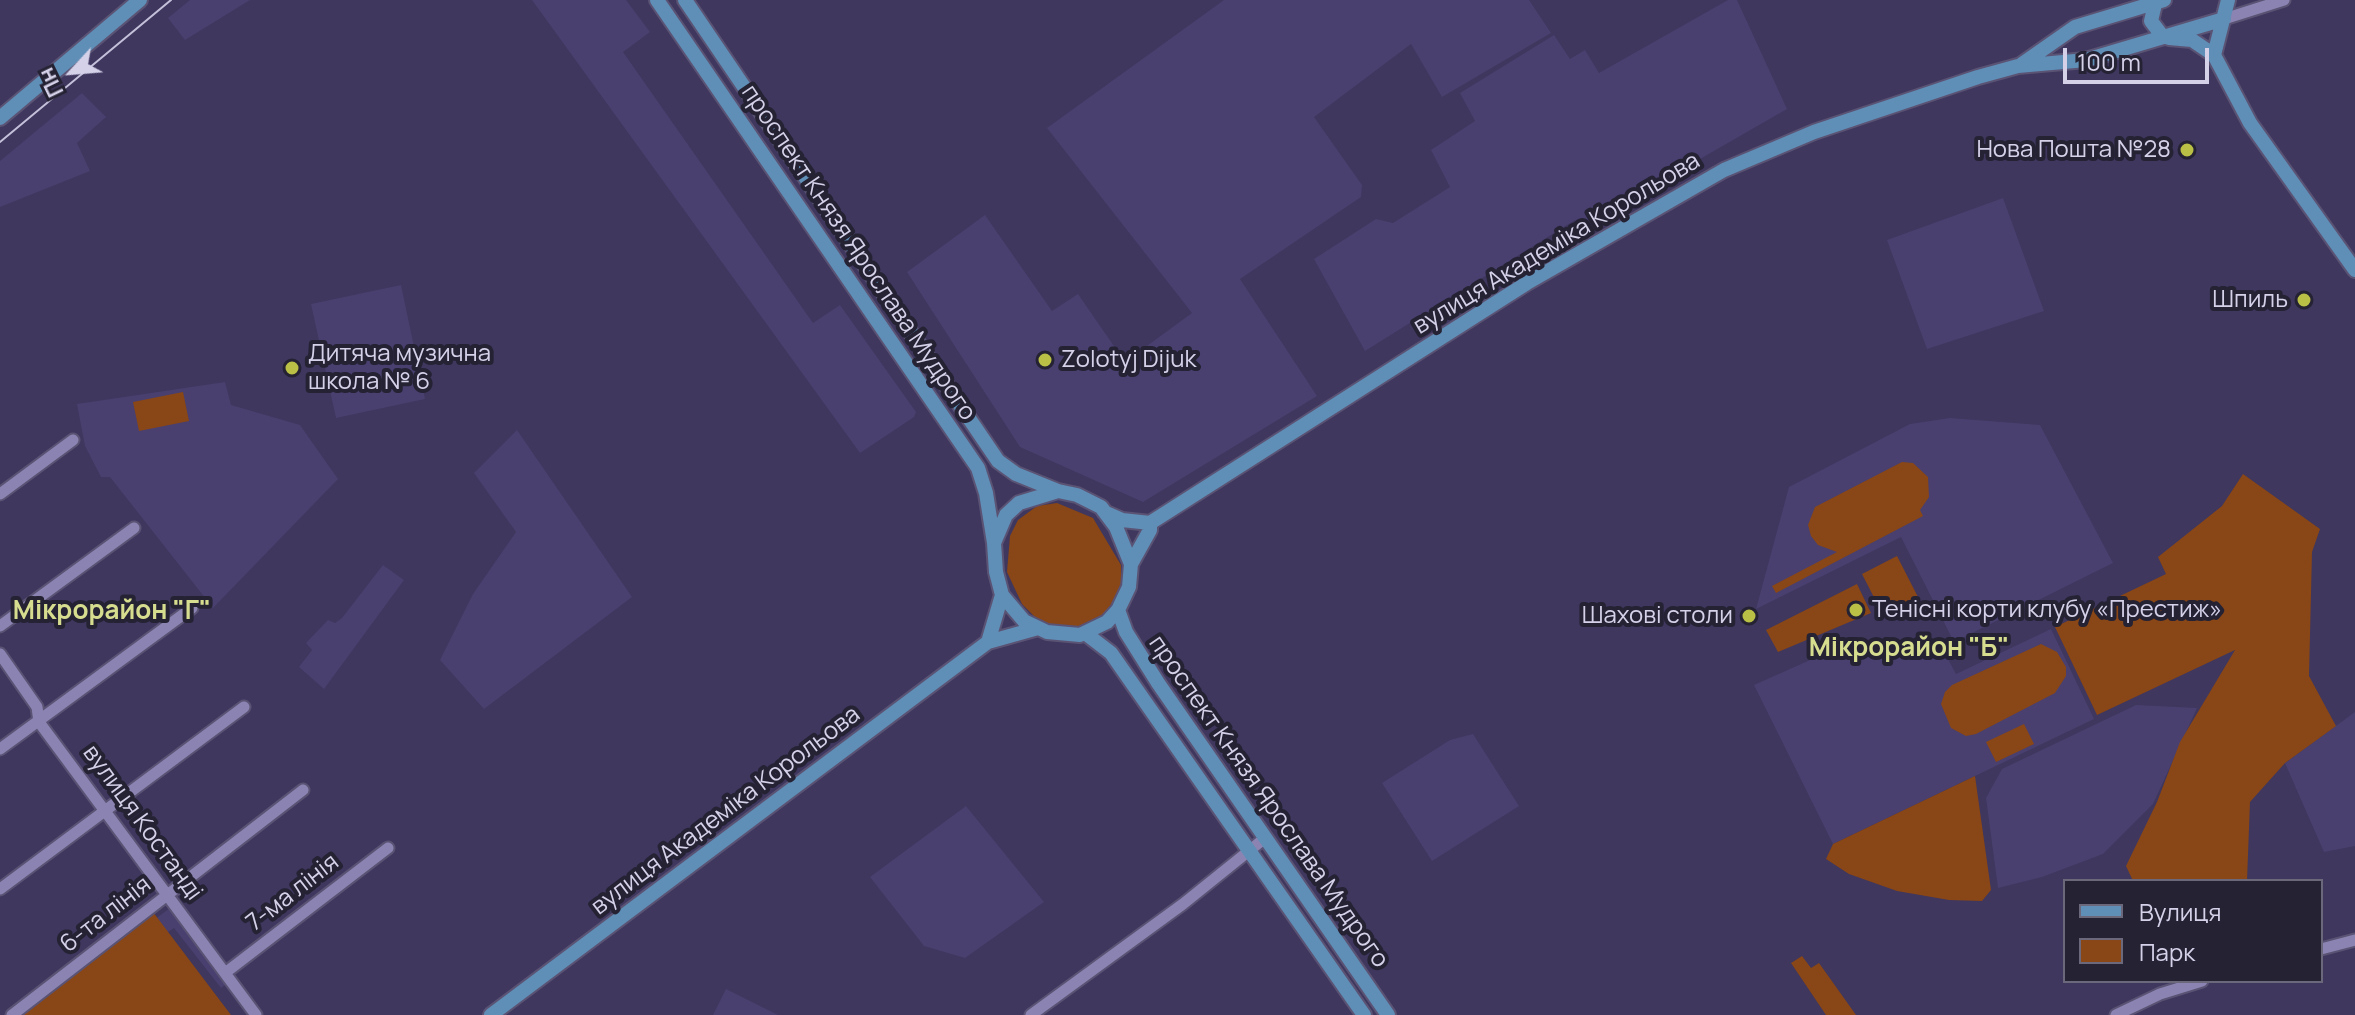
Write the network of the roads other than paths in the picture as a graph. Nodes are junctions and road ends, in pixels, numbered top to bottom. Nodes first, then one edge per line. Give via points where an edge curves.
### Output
1 (140, 0) edge
2 (657, 0) edge
3 (685, 0) edge
4 (2228, 0) edge
5 (2284, 0) edge
6 (2158, 1) edge
7 (2224, 19) junction
8 (2163, 37) junction
9 (2214, 55) junction
10 (2018, 66) junction
11 (2, 112) edge
12 (2355, 270) edge
13 (73, 440) dead end
14 (1058, 491) junction
15 (0, 494) edge
16 (1106, 513) junction
17 (1150, 523) junction
18 (134, 528) dead end
19 (994, 543) junction
20 (1131, 564) junction
21 (1002, 595) junction
22 (192, 608) dead end
23 (1118, 610) junction
24 (0, 626) edge
25 (1038, 628) junction
26 (1085, 633) junction
27 (988, 642) junction
28 (0, 654) edge
29 (244, 707) dead end
30 (39, 722) junction
31 (0, 749) edge
32 (303, 790) dead end
33 (105, 810) junction
34 (1265, 838) junction
35 (388, 848) dead end
36 (1250, 851) junction
37 (0, 889) edge
38 (168, 895) junction
39 (2355, 940) edge
40 (2323, 948) edge
41 (225, 973) junction
42 (2196, 983) edge
43 (12, 1015) edge
44 (256, 1015) edge
45 (491, 1015) edge
46 (1031, 1015) edge
47 (1364, 1015) edge
48 (1388, 1015) edge
49 (2116, 1015) edge

1 - 11 main road
2 - 19 main road, проспект Князя Ярослава Мудрого via 978,468
3 - 14 main road, проспект Князя Ярослава Мудрого via 998,461
4 - 7 main road
5 - 7 street
6 - 8 main road via 2151,21
6 - 10 main road, вулиця Академіка Корольова via 2075,27
7 - 8 main road, вулиця Академіка Корольова
7 - 9 main road
8 - 9 main road via 2192,40
8 - 10 main road, вулиця Академіка Корольова via 2086,60
9 - 12 main road via 2258,136
10 - 17 main road, вулиця Академіка Корольова via 1814,132 1678,194 1527,283
13 - 15 street
14 - 16 main road via 1077,495
14 - 19 main road via 1019,503 1006,515
16 - 17 main road
16 - 20 main road
17 - 20 main road
18 - 24 street
19 - 21 main road
20 - 23 main road via 1129,587
21 - 25 main road via 1024,621
21 - 27 main road
22 - 30 street
23 - 26 main road
23 - 34 main road, проспект Князя Ярослава Мудрого via 1130,640
25 - 26 main road via 1059,635
25 - 27 main road, вулиця Академіка Корольова
26 - 36 main road, проспект Князя Ярослава Мудрого via 1111,653
27 - 45 main road, вулиця Академіка Корольова
28 - 30 street, вулиця Костанді via 37,707
29 - 33 street
30 - 31 street
30 - 33 street, вулиця Костанді
32 - 38 street, 6-та лінія
33 - 37 street
33 - 38 street, вулиця Костанді
34 - 36 street
34 - 48 main road, проспект Князя Ярослава Мудрого
35 - 41 street, 7-ма лінія
36 - 46 street
36 - 47 main road, проспект Князя Ярослава Мудрого
38 - 41 street, вулиця Костанді
38 - 43 street, 6-та лінія
39 - 40 street
41 - 44 street, вулиця Костанді
42 - 49 street

